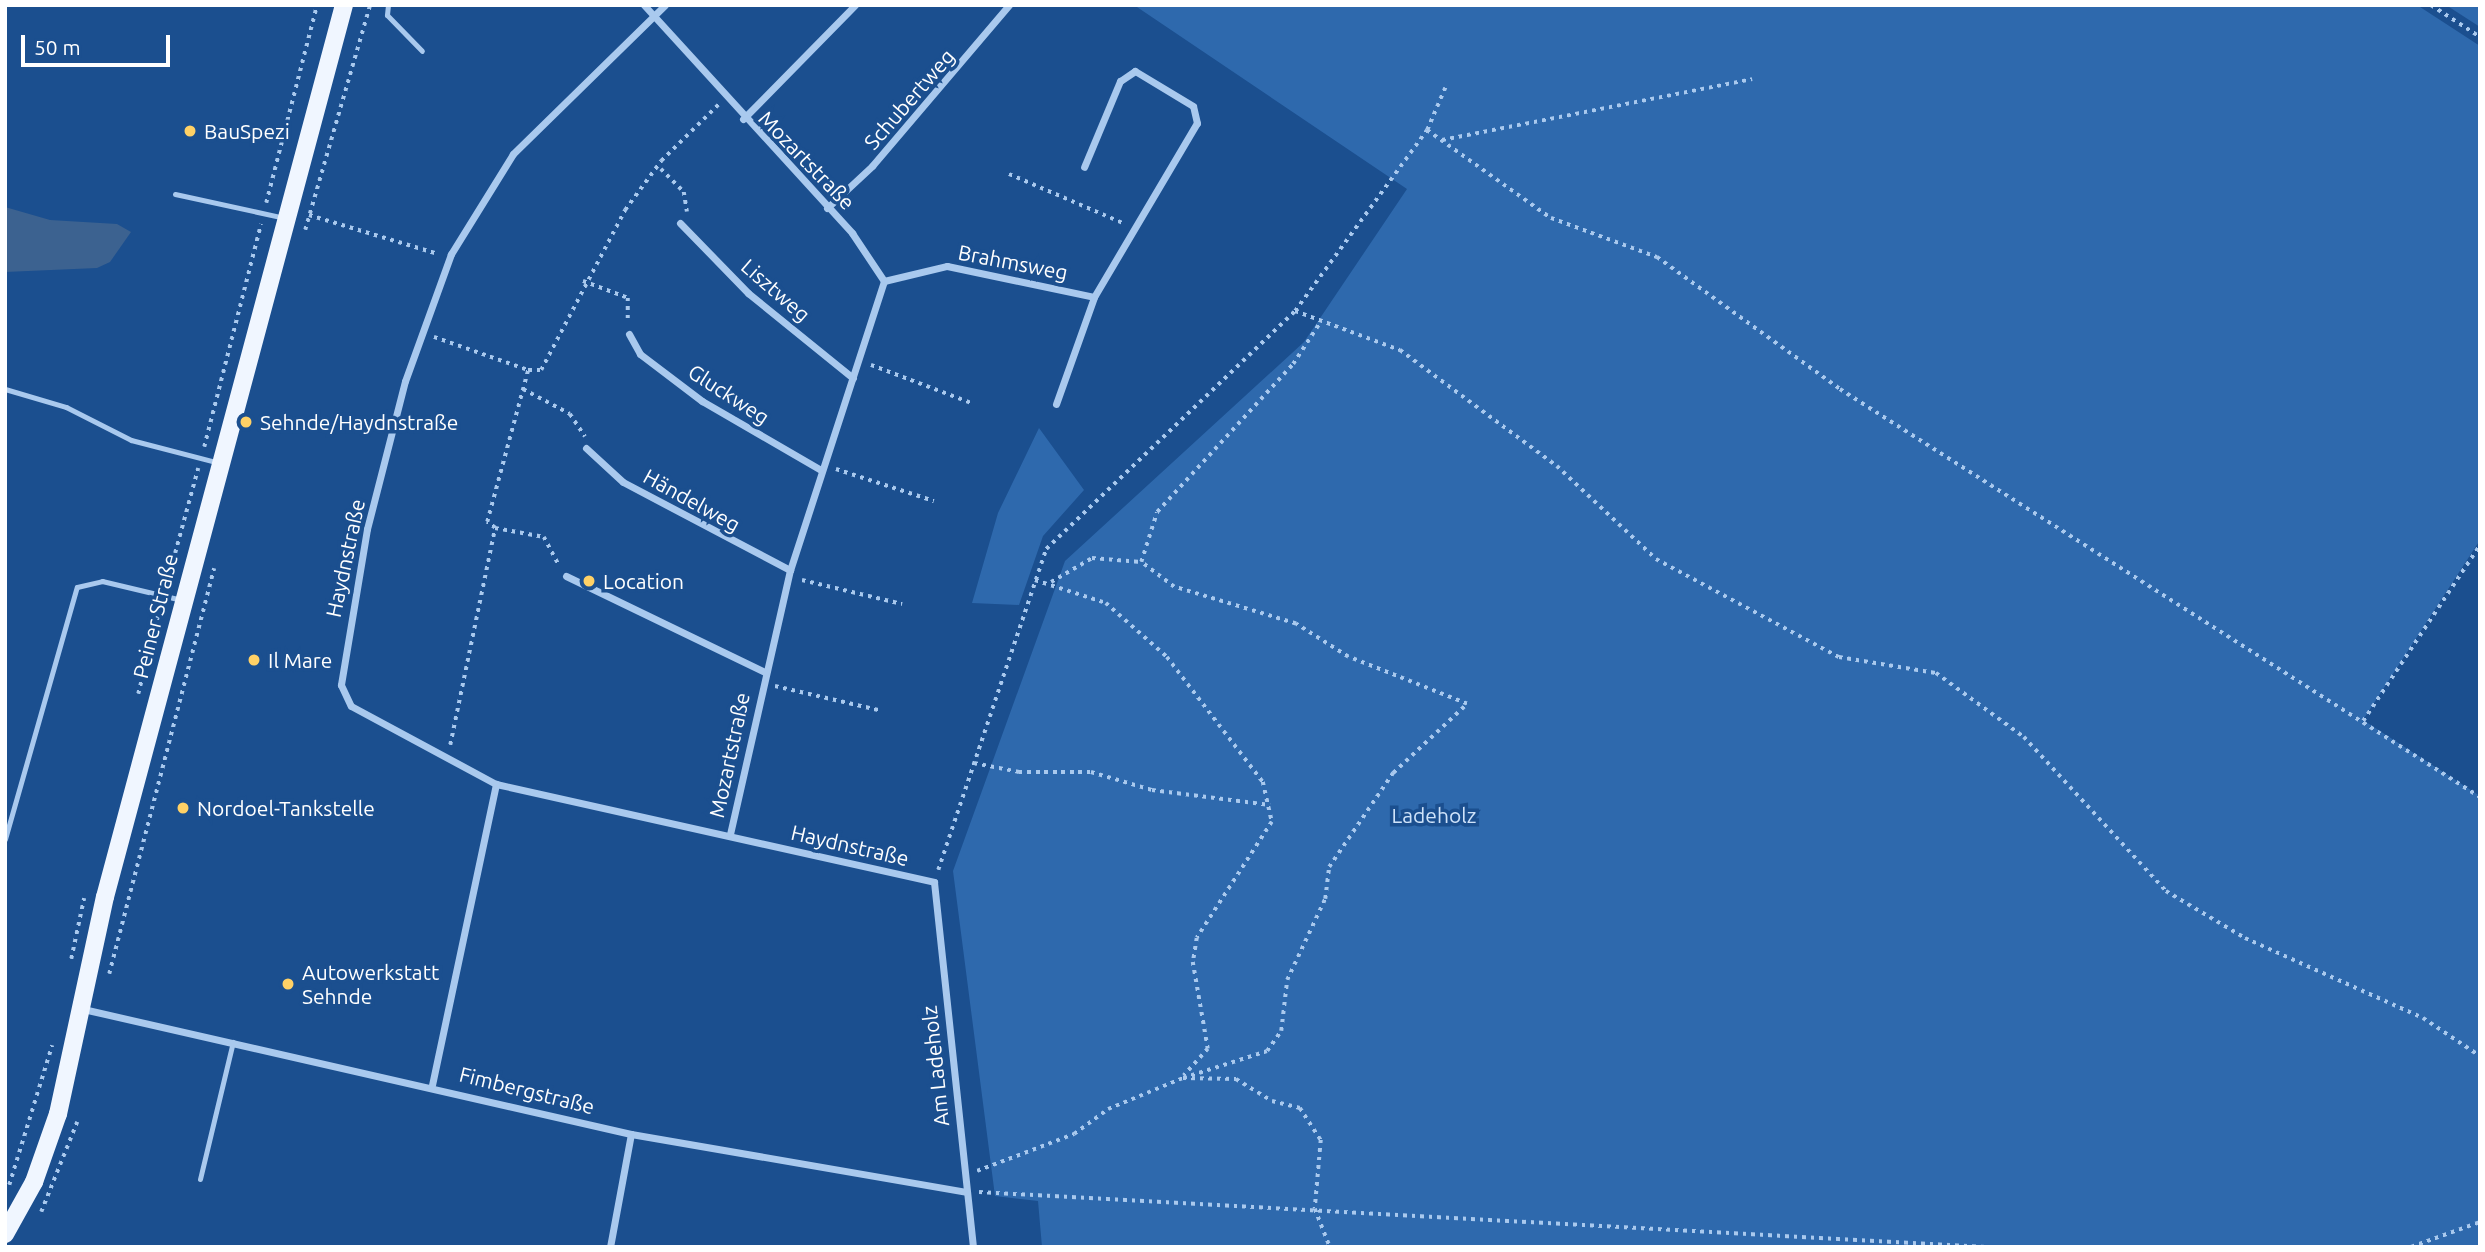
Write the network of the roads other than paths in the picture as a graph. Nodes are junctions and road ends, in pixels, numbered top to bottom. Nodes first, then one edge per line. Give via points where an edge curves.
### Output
1 (344, 5) edge
2 (388, 5) edge
3 (644, 5) edge
4 (665, 5) edge
5 (855, 5) edge
6 (1009, 5) edge
7 (653, 15) junction
8 (422, 51) dead end
9 (744, 119) junction
10 (1084, 167) dead end
11 (175, 194) dead end
12 (827, 208) junction
13 (285, 218) junction
14 (680, 223) road end
15 (884, 281) junction
16 (1094, 297) junction
17 (629, 334) road end
18 (853, 377) junction
19 (5, 389) edge
20 (1056, 404) dead end
21 (586, 448) road end
22 (219, 463) junction
23 (822, 467) junction
24 (789, 573) junction
25 (566, 576) road end
26 (182, 600) junction
27 (765, 672) junction
28 (496, 784) junction
29 (730, 835) junction
30 (5, 839) edge
31 (933, 882) joint
32 (82, 1009) junction
33 (233, 1042) junction
34 (432, 1085) junction
35 (631, 1134) junction
36 (200, 1180) dead end
37 (966, 1192) junction
38 (5, 1234) edge
39 (611, 1247) edge
40 (973, 1247) edge

1 - 13 main road, Peiner Straße
2 - 8 lane via 387,15
3 - 7 street, Mozartstraße
4 - 7 street, Haydnstraße
5 - 9 street
6 - 12 street, Schubertweg via 873,166
7 - 9 street, Mozartstraße
7 - 28 street, Haydnstraße via 513,154 449,260 422,332 367,528 341,685 351,706
9 - 12 street, Mozartstraße
10 - 16 street, Brahmsweg via 1121,81 1135,71 1193,106 1197,123
11 - 13 lane
12 - 15 street, Mozartstraße
13 - 22 main road, Peiner Straße
14 - 18 street, Lisztweg via 748,293
15 - 16 street, Brahmsweg via 947,266
15 - 18 street, Mozartstraße
16 - 20 street, Brahmsweg
17 - 23 street, Gluckweg via 640,354 702,401
18 - 23 street, Mozartstraße
19 - 22 lane via 66,407 131,440
21 - 24 street, Händelweg via 623,482
22 - 26 main road, Peiner Straße
23 - 24 street, Mozartstraße
24 - 27 street, Mozartstraße
25 - 27 street
26 - 30 lane via 102,580 77,587
26 - 32 main road, Peiner Straße
27 - 29 street, Mozartstraße
28 - 29 street, Haydnstraße
28 - 34 street
29 - 31 street, Haydnstraße
31 - 37 street, Am Ladeholz
32 - 33 street, Fimbergstraße
32 - 38 main road, Peiner Straße via 50,1139
33 - 34 street, Fimbergstraße
33 - 36 lane
34 - 35 street, Fimbergstraße
35 - 37 street, Fimbergstraße
35 - 39 street
37 - 40 street, Am Ladeholz

